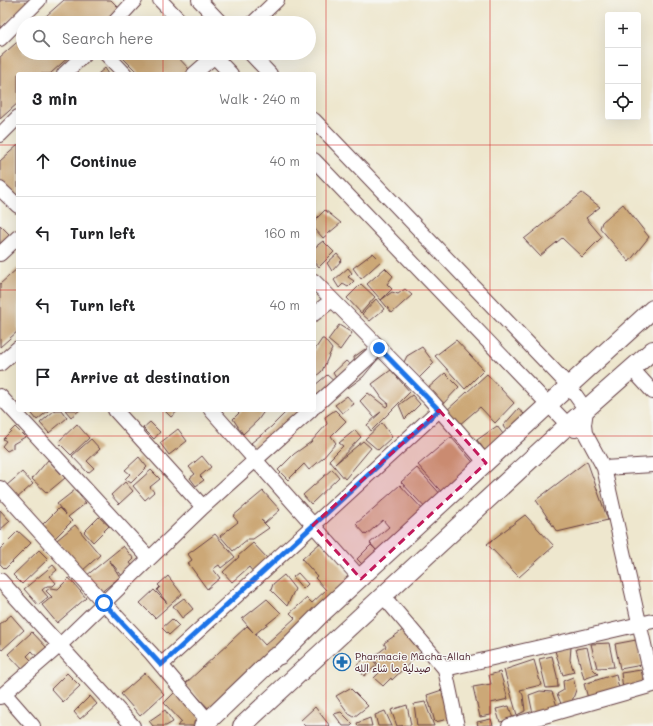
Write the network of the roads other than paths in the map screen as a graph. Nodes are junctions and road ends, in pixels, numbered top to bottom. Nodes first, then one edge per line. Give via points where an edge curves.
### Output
1 (39, 0) edge
2 (135, 0) edge
3 (160, 0) edge
4 (199, 0) edge
5 (277, 0) edge
6 (23, 16) edge
7 (120, 16) edge
8 (175, 16) edge
9 (214, 16) edge
10 (260, 16) edge
11 (16, 23) edge
12 (0, 39) edge
13 (79, 60) edge
14 (112, 60) edge
15 (208, 60) edge
16 (219, 60) edge
17 (257, 60) edge
18 (66, 72) edge
19 (123, 72) edge
20 (196, 72) edge
21 (229, 72) edge
22 (268, 72) edge
23 (16, 119) edge
24 (316, 122) edge
25 (0, 135) edge
26 (316, 162) edge
27 (0, 190) edge
28 (16, 204) edge
29 (16, 239) edge
30 (0, 254) edge
31 (316, 283) edge
32 (332, 300) junction
33 (653, 309) edge
34 (316, 312) edge
35 (379, 348) junction
36 (16, 350) edge
37 (653, 350) edge
38 (0, 364) edge
39 (632, 369) junction
40 (569, 386) junction
41 (653, 392) edge
42 (0, 396) edge
43 (549, 404) junction
44 (316, 405) edge
45 (439, 410) junction
46 (586, 410) junction
47 (117, 412) edge
48 (213, 412) edge
49 (309, 412) edge
50 (568, 425) junction
51 (586, 436) junction
52 (255, 460) junction
53 (486, 463) junction
54 (651, 464) edge
55 (604, 468) junction
56 (0, 488) edge
57 (203, 507) junction
58 (314, 525) junction
59 (149, 558) junction
60 (361, 579) junction
61 (0, 580) edge
62 (384, 597) junction
63 (104, 603) junction
64 (653, 621) edge
65 (639, 624) junction
66 (59, 646) junction
67 (161, 665) junction
68 (445, 669) junction
69 (653, 684) edge
70 (3, 695) edge
71 (205, 723) edge
72 (247, 724) edge
73 (34, 726) edge
74 (133, 726) edge
75 (457, 726) edge
76 (509, 726) edge

1 - 6 street
2 - 7 street
3 - 8 street
4 - 9 street
5 - 10 street
11 - 12 street
13 - 18 street
14 - 19 street
15 - 20 street
16 - 21 street
17 - 22 street
23 - 25 street
24 - 40 street
26 - 43 street
27 - 28 street
29 - 30 street
31 - 32 street
32 - 34 street
32 - 35 street
33 - 40 street
35 - 44 street
35 - 45 street
36 - 38 street
37 - 39 street
39 - 41 street
39 - 46 street
40 - 43 street
40 - 46 street
42 - 59 street
43 - 50 street
43 - 53 street
45 - 53 street
45 - 58 street
46 - 50 street
46 - 51 street
47 - 57 street
48 - 52 street
49 - 52 street
50 - 51 street
50 - 62 street
51 - 55 street
52 - 57 street
52 - 58 street
53 - 60 street
54 - 55 street
55 - 65 street
56 - 63 street
57 - 59 street
58 - 60 street
58 - 67 street
59 - 63 street
60 - 71 street
61 - 66 street
62 - 68 street
62 - 72 street
63 - 66 street
63 - 67 street
64 - 65 street
65 - 68 street
65 - 69 street
66 - 70 street
66 - 74 street
67 - 71 street
68 - 75 street
69 - 76 street
70 - 73 street

